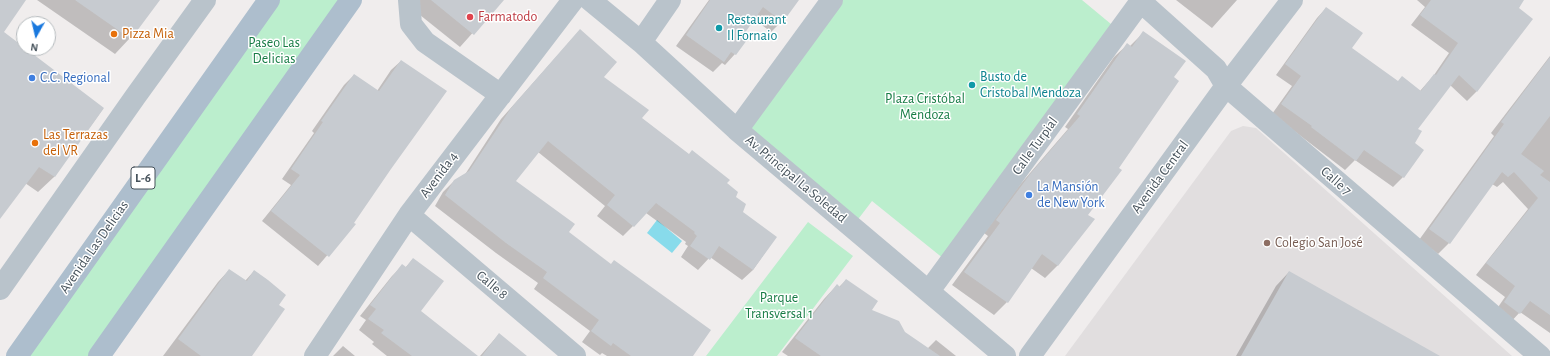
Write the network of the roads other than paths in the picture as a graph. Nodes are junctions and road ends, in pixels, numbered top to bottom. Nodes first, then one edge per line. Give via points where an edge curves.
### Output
1 (205, 0) edge
2 (269, 0) edge
3 (409, 0) edge
4 (573, 0) edge
5 (590, 0) edge
6 (670, 0) edge
7 (832, 0) edge
8 (1292, 0) edge
9 (1140, 1) edge
10 (344, 4) edge
11 (641, 42) junction
12 (1226, 86) junction
13 (501, 95) junction
14 (737, 130) junction
15 (409, 215) junction
16 (0, 289) edge
17 (929, 291) junction
18 (17, 356) edge
19 (100, 356) edge
20 (314, 356) edge
21 (575, 356) edge
22 (1005, 356) edge
23 (1030, 356) edge
24 (1540, 356) edge

1 - 16 street
2 - 18 main road, Avenida Las Delicias / L-6
3 - 13 street via 410,24 426,42
4 - 13 street, Avenida 4
5 - 11 street, Av. Principal La Soledad
6 - 11 street
7 - 14 street
8 - 12 street, Avenida Central
9 - 12 street, Calle 7 via 1216,69
9 - 17 street, Calle Turpial
10 - 19 main road
11 - 14 street, Av. Principal La Soledad
12 - 23 street, Avenida Central
12 - 24 street, Calle 7
13 - 15 street, Avenida 4
14 - 17 street, Av. Principal La Soledad
15 - 20 street, Avenida 4
15 - 21 street, Calle 8
17 - 22 street, Av. Principal La Soledad

